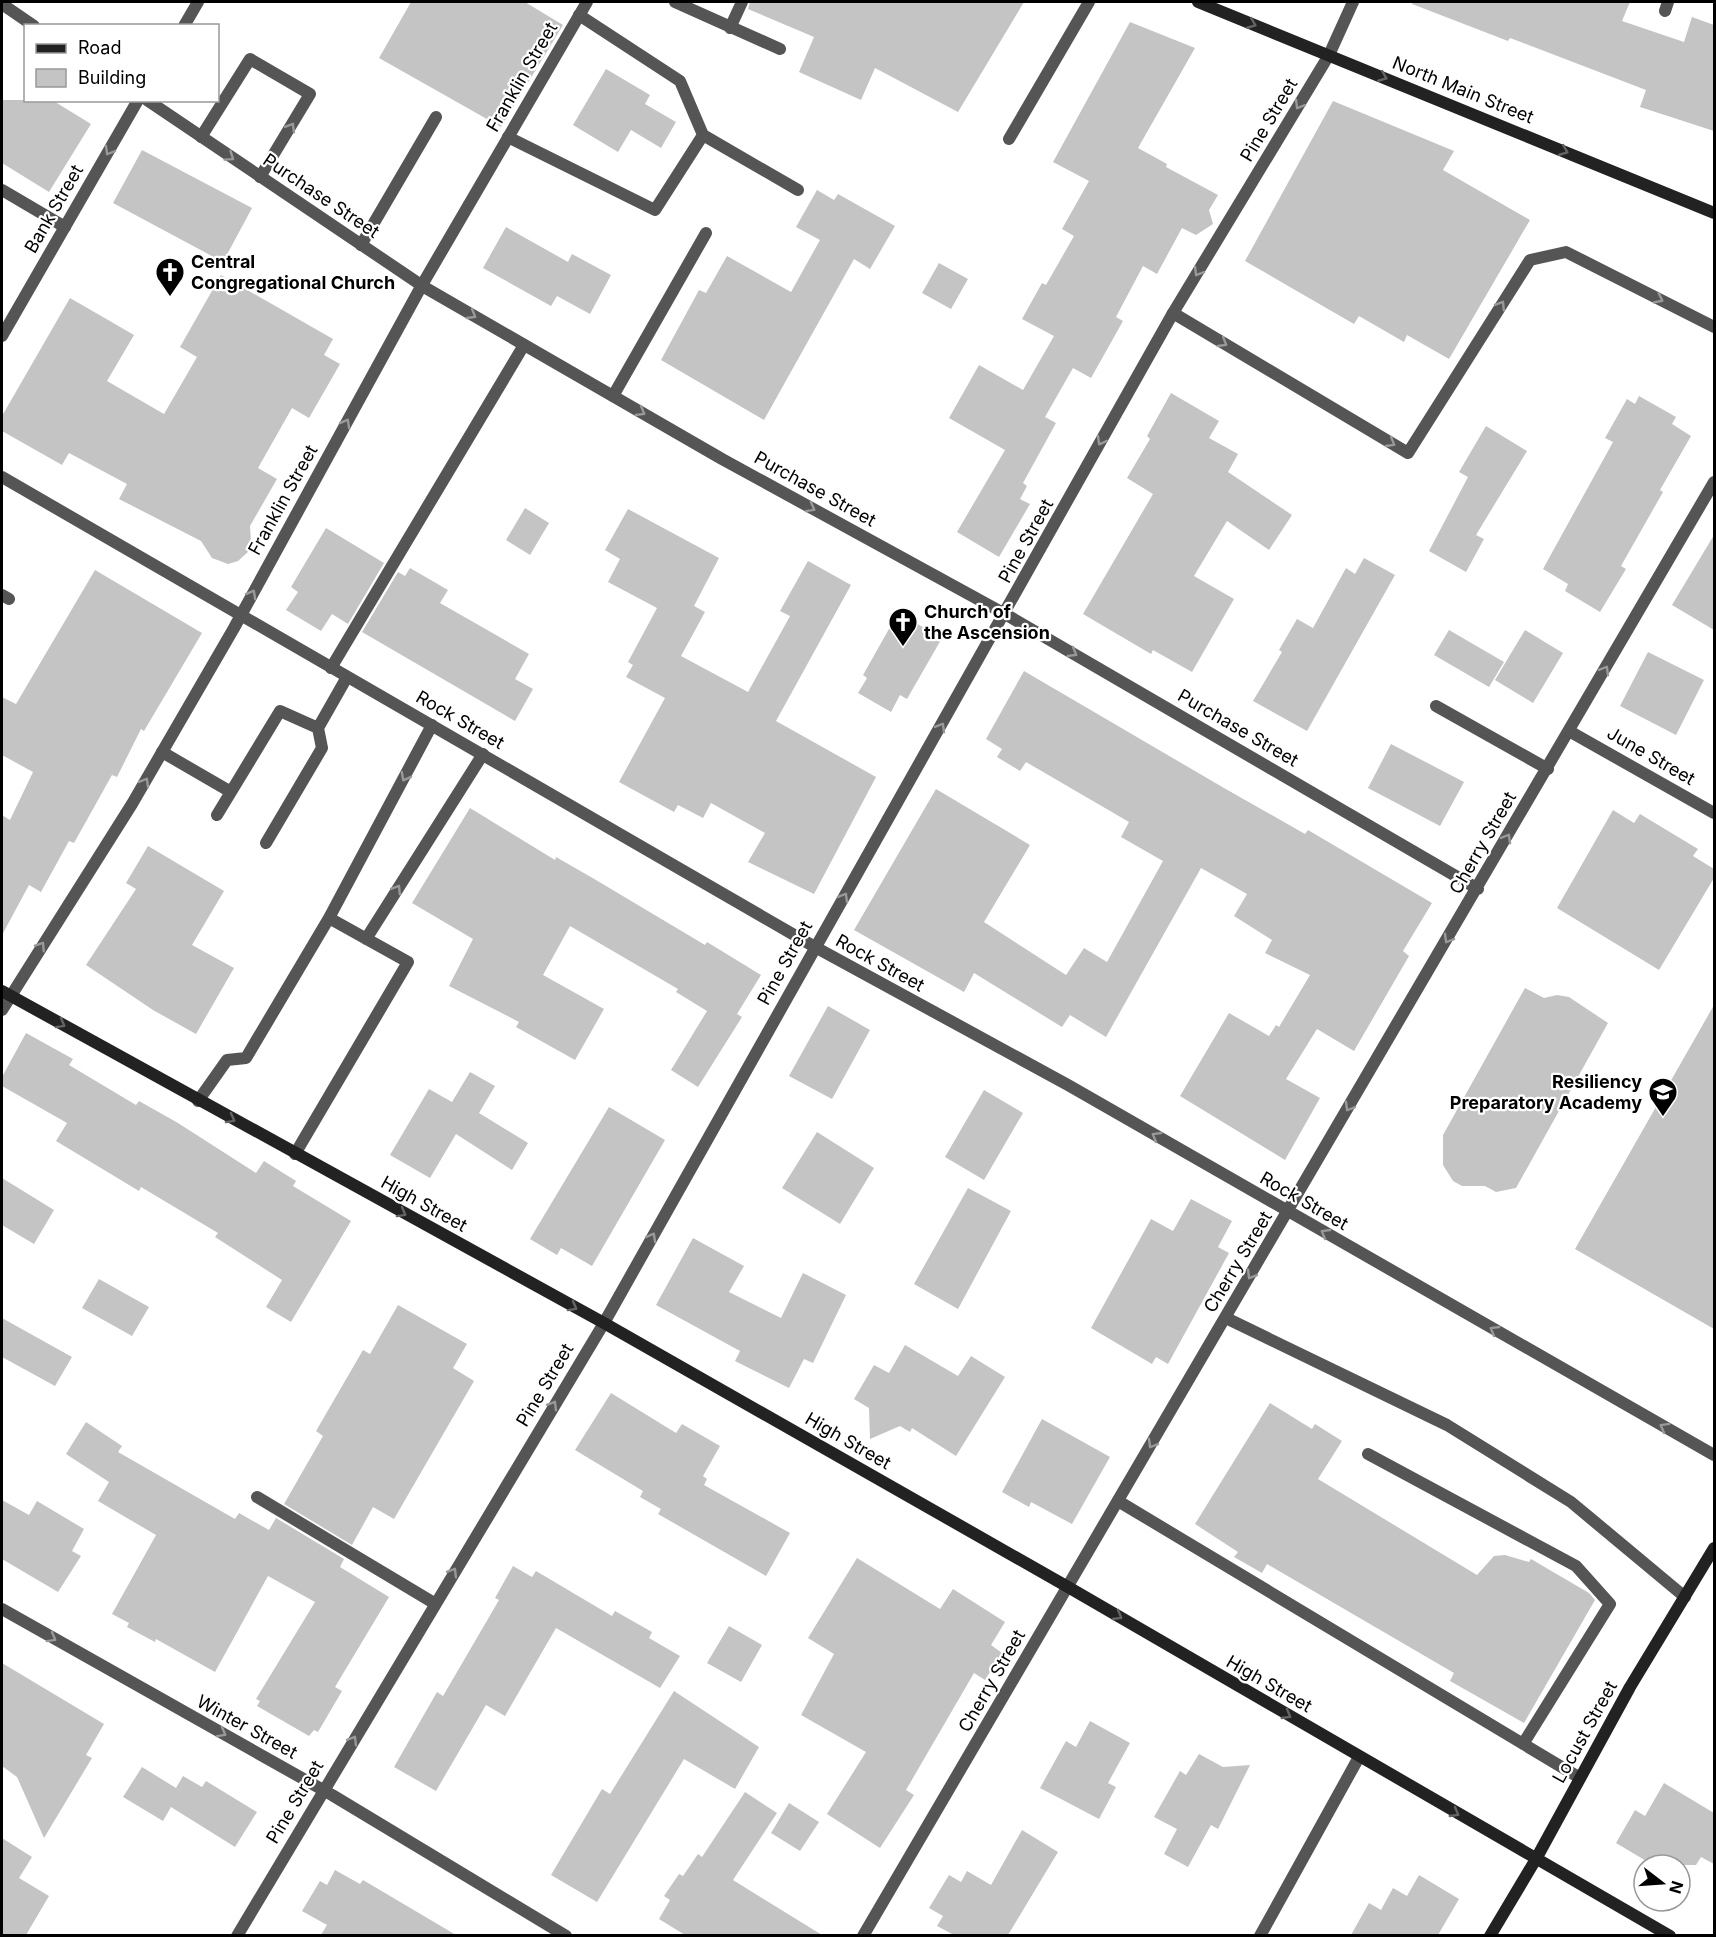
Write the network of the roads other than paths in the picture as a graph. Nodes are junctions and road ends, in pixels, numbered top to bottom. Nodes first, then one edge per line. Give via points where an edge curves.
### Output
1 (198, 2) edge
2 (587, 2) edge
3 (675, 2) edge
4 (742, 2) edge
5 (1089, 2) edge
6 (1198, 2) edge
7 (1353, 2) edge
8 (2, 4) edge
9 (579, 15) junction
10 (31, 24) edge
11 (184, 24) edge
12 (730, 28) junction
13 (780, 49) dead end
14 (1329, 55) junction
15 (137, 102) edge
16 (150, 102) edge
17 (436, 117) dead end
18 (703, 135) junction
19 (201, 137) junction
20 (508, 137) junction
21 (1009, 139) dead end
22 (260, 177) junction
23 (2, 190) edge
24 (798, 190) dead end
25 (1714, 213) edge
26 (65, 227) junction
27 (706, 233) dead end
28 (361, 245) junction
29 (422, 285) junction
30 (1173, 313) junction
31 (1714, 327) edge
32 (2, 336) edge
33 (524, 345) junction
34 (613, 396) junction
35 (2, 477) edge
36 (1714, 482) edge
37 (1005, 614) junction
38 (240, 616) junction
39 (331, 668) junction
40 (347, 677) junction
41 (1436, 706) dead end
42 (432, 725) junction
43 (318, 728) junction
44 (1569, 731) junction
45 (162, 752) junction
46 (483, 754) junction
47 (1548, 769) junction
48 (231, 792) junction
49 (1714, 813) edge
50 (217, 815) dead end
51 (266, 843) dead end
52 (1478, 889) junction
53 (329, 918) junction
54 (366, 939) junction
55 (815, 947) junction
56 (6, 993) edge
57 (2, 1010) edge
58 (198, 1101) junction
59 (295, 1154) junction
60 (1288, 1212) junction
61 (1226, 1318) junction
62 (604, 1323) junction
63 (1368, 1454) dead end
64 (1714, 1455) edge
65 (257, 1497) dead end
66 (1118, 1501) junction
67 (1714, 1548) edge
68 (1068, 1587) junction
69 (1685, 1597) junction
70 (434, 1603) junction
71 (2, 1609) edge
72 (1523, 1744) junction
73 (1359, 1757) junction
74 (1580, 1779) junction
75 (323, 1790) junction
76 (1536, 1860) junction
77 (237, 1935) edge
78 (566, 1935) edge
79 (863, 1935) edge
80 (1260, 1935) edge
81 (1490, 1935) edge
82 (1670, 1935) edge

1 - 11 street
2 - 9 street, Franklin Street
3 - 12 street
4 - 12 street
5 - 21 street
6 -> 14 street, North Main Street
7 - 14 street, Pine Street
8 - 10 street
9 - 18 street via 680,81
9 - 20 street, Franklin Street
12 - 13 street
14 -> 25 street, North Main Street
14 -> 30 street, Pine Street
15 -> 26 street, Bank Street
16 - 19 street, Purchase Street
17 - 28 street
18 - 20 street via 654,210
18 - 24 street
19 -> 22 street, Purchase Street
22 -> 19 street via 310,94 250,59
20 - 29 street, Franklin Street
22 - 28 street, Purchase Street
23 - 26 street
26 - 32 street, Bank Street
27 - 34 street
28 - 29 street, Purchase Street
29 -> 33 street, Purchase Street
38 -> 29 street, Franklin Street
30 -> 31 street via 1408,453 1530,260 1566,252
30 -> 37 street, Pine Street
33 - 34 street, Purchase Street
33 - 39 street
34 -> 37 street, Purchase Street
35 - 38 street, Rock Street
44 -> 36 street, Cherry Street
37 -> 52 street, Purchase Street
55 -> 37 street, Pine Street
38 - 39 street, Rock Street
38 - 45 street, Franklin Street
39 - 40 street, Rock Street
40 - 42 street, Rock Street
40 - 43 street
41 - 47 street
42 - 46 street, Rock Street
42 -> 53 street
43 - 48 street via 280,711
43 - 51 street via 322,748
44 - 47 street, Cherry Street
44 - 49 street, June Street
45 - 48 street
56 -> 45 street, Franklin Street via 132,804
54 -> 46 street
46 - 55 street, Rock Street
52 -> 47 street, Cherry Street
48 - 50 street
52 -> 60 street, Cherry Street
53 - 54 street
53 - 58 street via 246,1058 227,1059
54 - 59 street via 408,962
60 -> 55 street, Rock Street via 1068,1085
62 -> 55 street, Pine Street
56 - 57 street, Franklin Street
56 -> 58 street, High Street
58 -> 59 street, High Street
59 -> 62 street, High Street
60 -> 61 street, Cherry Street
64 -> 60 street, Rock Street
61 -> 66 street, Cherry Street
61 - 69 street via 1447,1425 1571,1502
62 - 68 street, High Street
70 -> 62 street, Pine Street
63 - 72 street via 1576,1566 1610,1604
65 - 70 street
66 - 68 street, Cherry Street
66 - 72 street
67 - 69 street, Locust Street
68 -> 73 street, High Street
68 - 79 street, Cherry Street
69 - 74 street, Locust Street
75 -> 70 street, Pine Street
71 -> 75 street, Winter Street
72 - 74 street
73 -> 76 street, High Street
73 - 80 street
74 - 76 street, Locust Street
75 - 77 street, Pine Street
75 - 78 street, Winter Street
76 - 81 street, Locust Street
76 - 82 street, High Street

